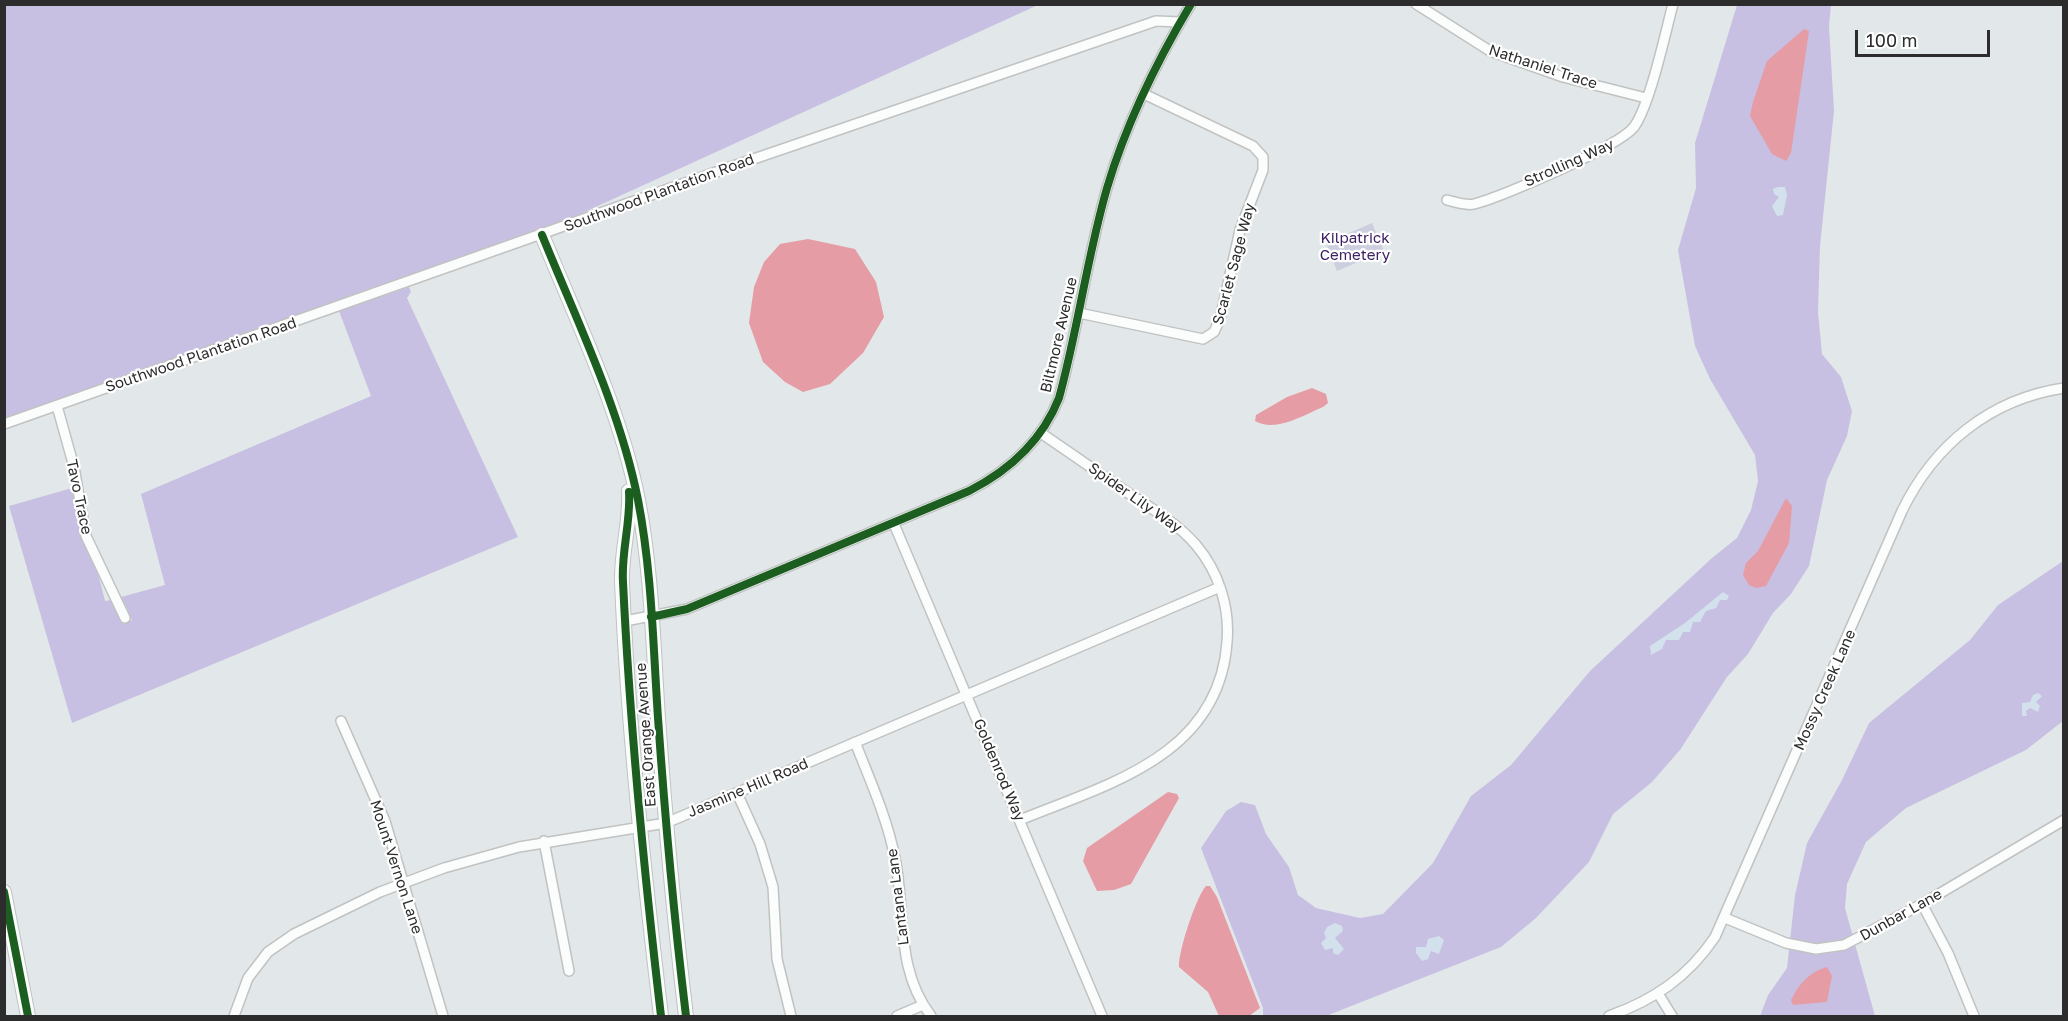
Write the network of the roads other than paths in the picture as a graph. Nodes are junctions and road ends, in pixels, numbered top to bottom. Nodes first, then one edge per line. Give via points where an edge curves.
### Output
1 (1191, 4) edge
2 (1416, 4) edge
3 (1673, 4) edge
4 (1180, 22) junction
5 (1144, 94) junction
6 (1646, 98) junction
7 (1447, 200) dead end
8 (543, 235) junction
9 (1079, 313) junction
10 (2064, 388) edge
11 (57, 406) junction
12 (4, 424) edge
13 (1041, 433) junction
14 (626, 453) junction
15 (894, 524) junction
16 (1220, 586) junction
17 (651, 617) junction
18 (125, 618) dead end
19 (625, 621) junction
20 (967, 695) junction
21 (341, 721) dead end
22 (855, 742) junction
23 (737, 793) junction
24 (2064, 819) edge
25 (1020, 820) junction
26 (666, 823) junction
27 (640, 828) junction
28 (544, 841) junction
29 (403, 883) junction
30 (4, 892) edge
31 (1922, 904) junction
32 (1725, 918) junction
33 (569, 971) dead end
34 (1659, 995) junction
35 (923, 1005) junction
36 (28, 1017) edge
37 (234, 1017) edge
38 (443, 1017) edge
39 (661, 1017) edge
40 (686, 1017) edge
41 (791, 1017) edge
42 (897, 1017) edge
43 (931, 1017) edge
44 (1102, 1017) edge
45 (1609, 1017) edge
46 (1672, 1017) edge
47 (1974, 1017) edge

1 - 4 street, Biltmore Avenue
2 - 6 street, Nathaniel Trace via 1490,51 1563,77
3 - 6 street, Strolling Way
4 - 5 street, Biltmore Avenue
4 - 8 street, Southwood Plantation Road via 1156,21
5 - 9 street, Biltmore Avenue via 1107,188
5 - 9 street, Scarlet Sage Way via 1253,146 1263,157 1263,170 1240,230 1220,319 1214,332 1203,339
6 - 7 street, Strolling Way via 1634,126 1620,140 1597,153 1471,205
8 - 11 street, Southwood Plantation Road
8 - 14 street, East Orange Avenue
9 - 13 street, Biltmore Avenue via 1059,398
10 - 32 street, Mossy Creek Lane via 2014,401 1977,421 1945,447 1916,485
11 - 12 street, Southwood Plantation Road
11 - 18 street, Tavo Trace via 74,467 86,536
13 - 15 street, Biltmore Avenue via 988,482
13 - 16 street, Spider Lily Way via 1184,533 1207,561
14 - 17 street, East Orange Avenue via 645,543
14 - 19 street, East Orange Avenue via 630,505 622,578
15 - 17 street, Biltmore Avenue via 687,609
15 - 20 street, Goldenrod Way
16 - 20 street, Jasmine Hill Road
16 - 25 street, Spider Lily Way via 1227,617 1226,652 1218,686 1198,722 1154,762
17 - 19 street, Biltmore Avenue
17 - 26 street, East Orange Avenue
19 - 27 street, East Orange Avenue
20 - 22 street, Jasmine Hill Road
20 - 25 street, Goldenrod Way
21 - 29 street, Mount Vernon Lane via 385,821
22 - 23 street, Jasmine Hill Road
22 - 35 street, Lantana Lane via 888,829 905,957
23 - 26 street, Jasmine Hill Road
23 - 41 street via 760,844 773,887 777,959
24 - 31 street, Dunbar Lane
25 - 44 street, Goldenrod Way
26 - 27 street, Jasmine Hill Road
26 - 40 street, East Orange Avenue
27 - 28 street, Jasmine Hill Road
27 - 39 street, East Orange Avenue
28 - 29 street, Jasmine Hill Road via 488,854
28 - 33 street
29 - 37 street, Jasmine Hill Road via 304,929 268,952 248,978
29 - 38 street, Mount Vernon Lane
30 - 36 street
31 - 32 street, Dunbar Lane via 1856,940 1816,949 1786,943
31 - 47 street via 1948,952
32 - 34 street, Mossy Creek Lane via 1700,959
34 - 45 street, Mossy Creek Lane
34 - 46 street
35 - 42 street
35 - 43 street, Lantana Lane

